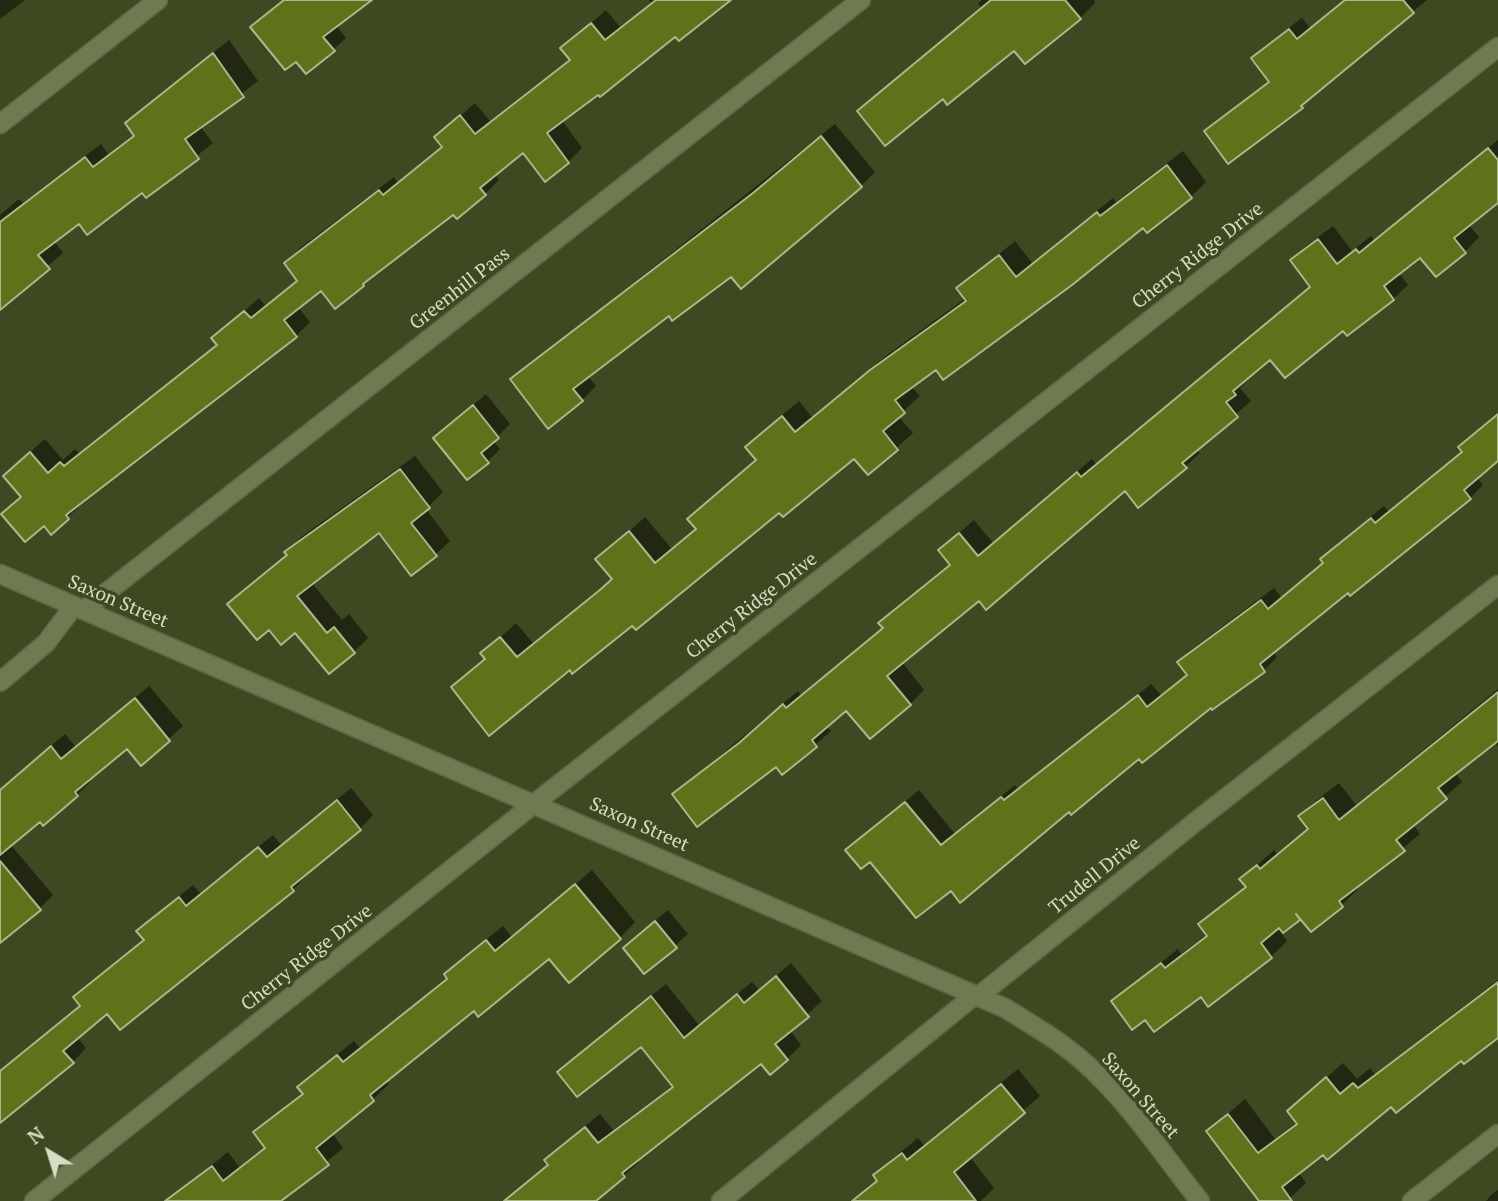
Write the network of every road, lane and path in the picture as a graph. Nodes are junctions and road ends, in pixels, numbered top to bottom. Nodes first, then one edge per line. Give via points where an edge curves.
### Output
1 (158, 0) edge
2 (862, 0) edge
3 (1498, 47) edge
4 (0, 124) edge
5 (0, 574) edge
6 (1498, 585) edge
7 (79, 608) junction
8 (0, 682) edge
9 (535, 803) junction
10 (981, 995) junction
11 (1498, 1134) edge
12 (34, 1201) edge
13 (722, 1201) edge
14 (1200, 1201) edge
15 (1412, 1201) edge

1 - 4 street
2 - 7 street, Greenhill Pass
3 - 9 street, Cherry Ridge Drive
5 - 7 street, Saxon Street
6 - 10 street, Trudell Drive
7 - 8 street, Greenhill Pass
7 - 9 street, Saxon Street
9 - 10 street, Saxon Street
9 - 12 street, Cherry Ridge Drive
10 - 13 street, Trudell Drive via 970,999
10 - 14 street, Saxon Street via 1065,1047 1096,1075
11 - 15 street

